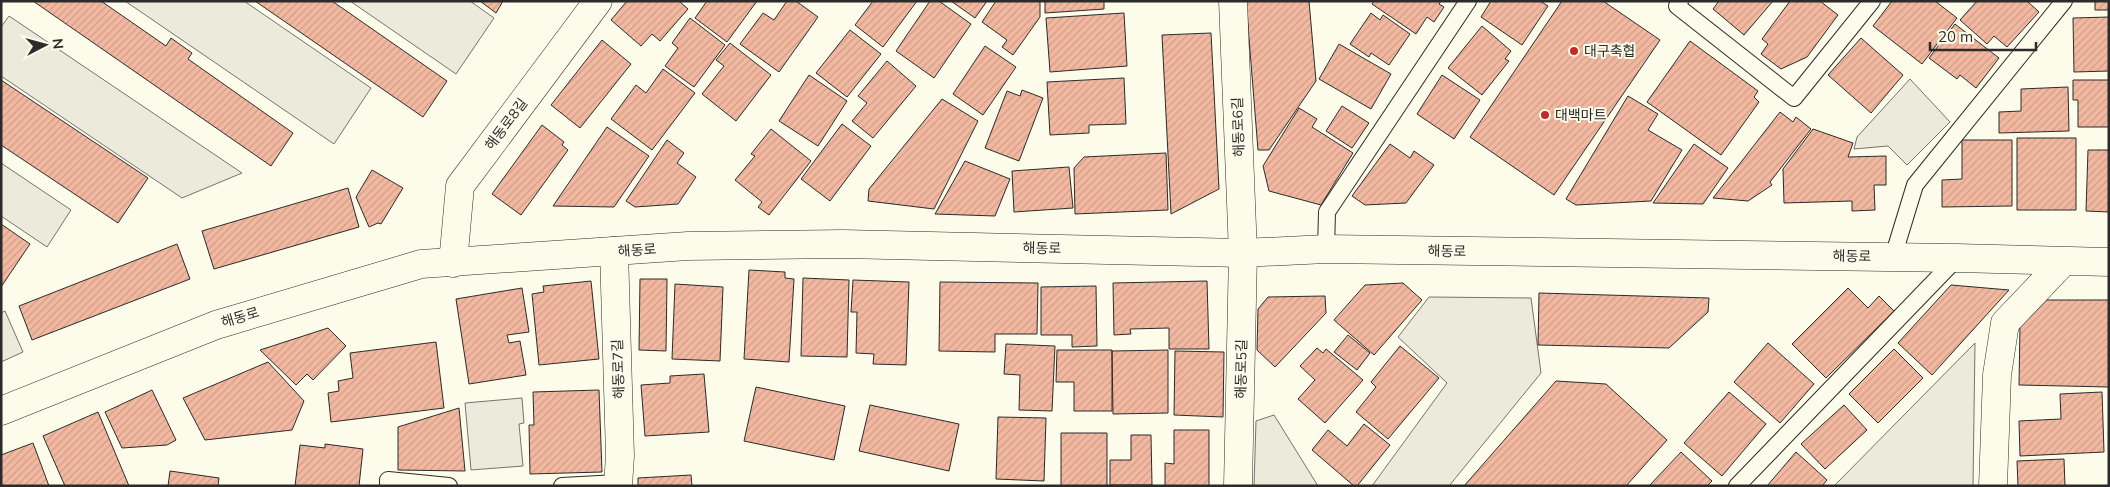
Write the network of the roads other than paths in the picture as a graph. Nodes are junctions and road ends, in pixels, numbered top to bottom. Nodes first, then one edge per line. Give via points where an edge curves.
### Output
1 (598, 1) edge
2 (1233, 1) edge
3 (1468, 1) edge
4 (1680, 1) edge
5 (1872, 1) edge
6 (2064, 1) edge
7 (1326, 249) junction
8 (614, 251) junction
9 (1243, 253) junction
10 (1893, 257) junction
11 (1957, 258) junction
12 (2063, 262) junction
13 (2109, 262) edge
14 (453, 263) junction
15 (1, 411) edge
16 (618, 485) edge
17 (388, 486) edge
18 (449, 486) edge
19 (562, 486) edge
20 (1238, 486) edge
21 (1737, 486) edge
22 (1993, 486) edge

1 - 14 street, 해동로8길 via 460,186
2 - 9 street, 해동로6길
3 - 7 lane via 1327,212
4 - 5 lane via 1676,6 1794,98
6 - 10 lane via 1915,185
7 - 9 street, 해동로
7 - 10 street, 해동로
8 - 9 street, 해동로 via 688,246 843,244
8 - 14 street, 해동로
8 - 16 street, 해동로7길
9 - 20 street, 해동로5길
10 - 11 street, 해동로
11 - 12 street, 해동로
11 - 21 lane
12 - 13 street, 해동로
12 - 22 street via 2005,323 1998,375
14 - 15 street, 해동로 via 420,264 216,324
16 - 19 lane
17 - 18 lane via 388,480

